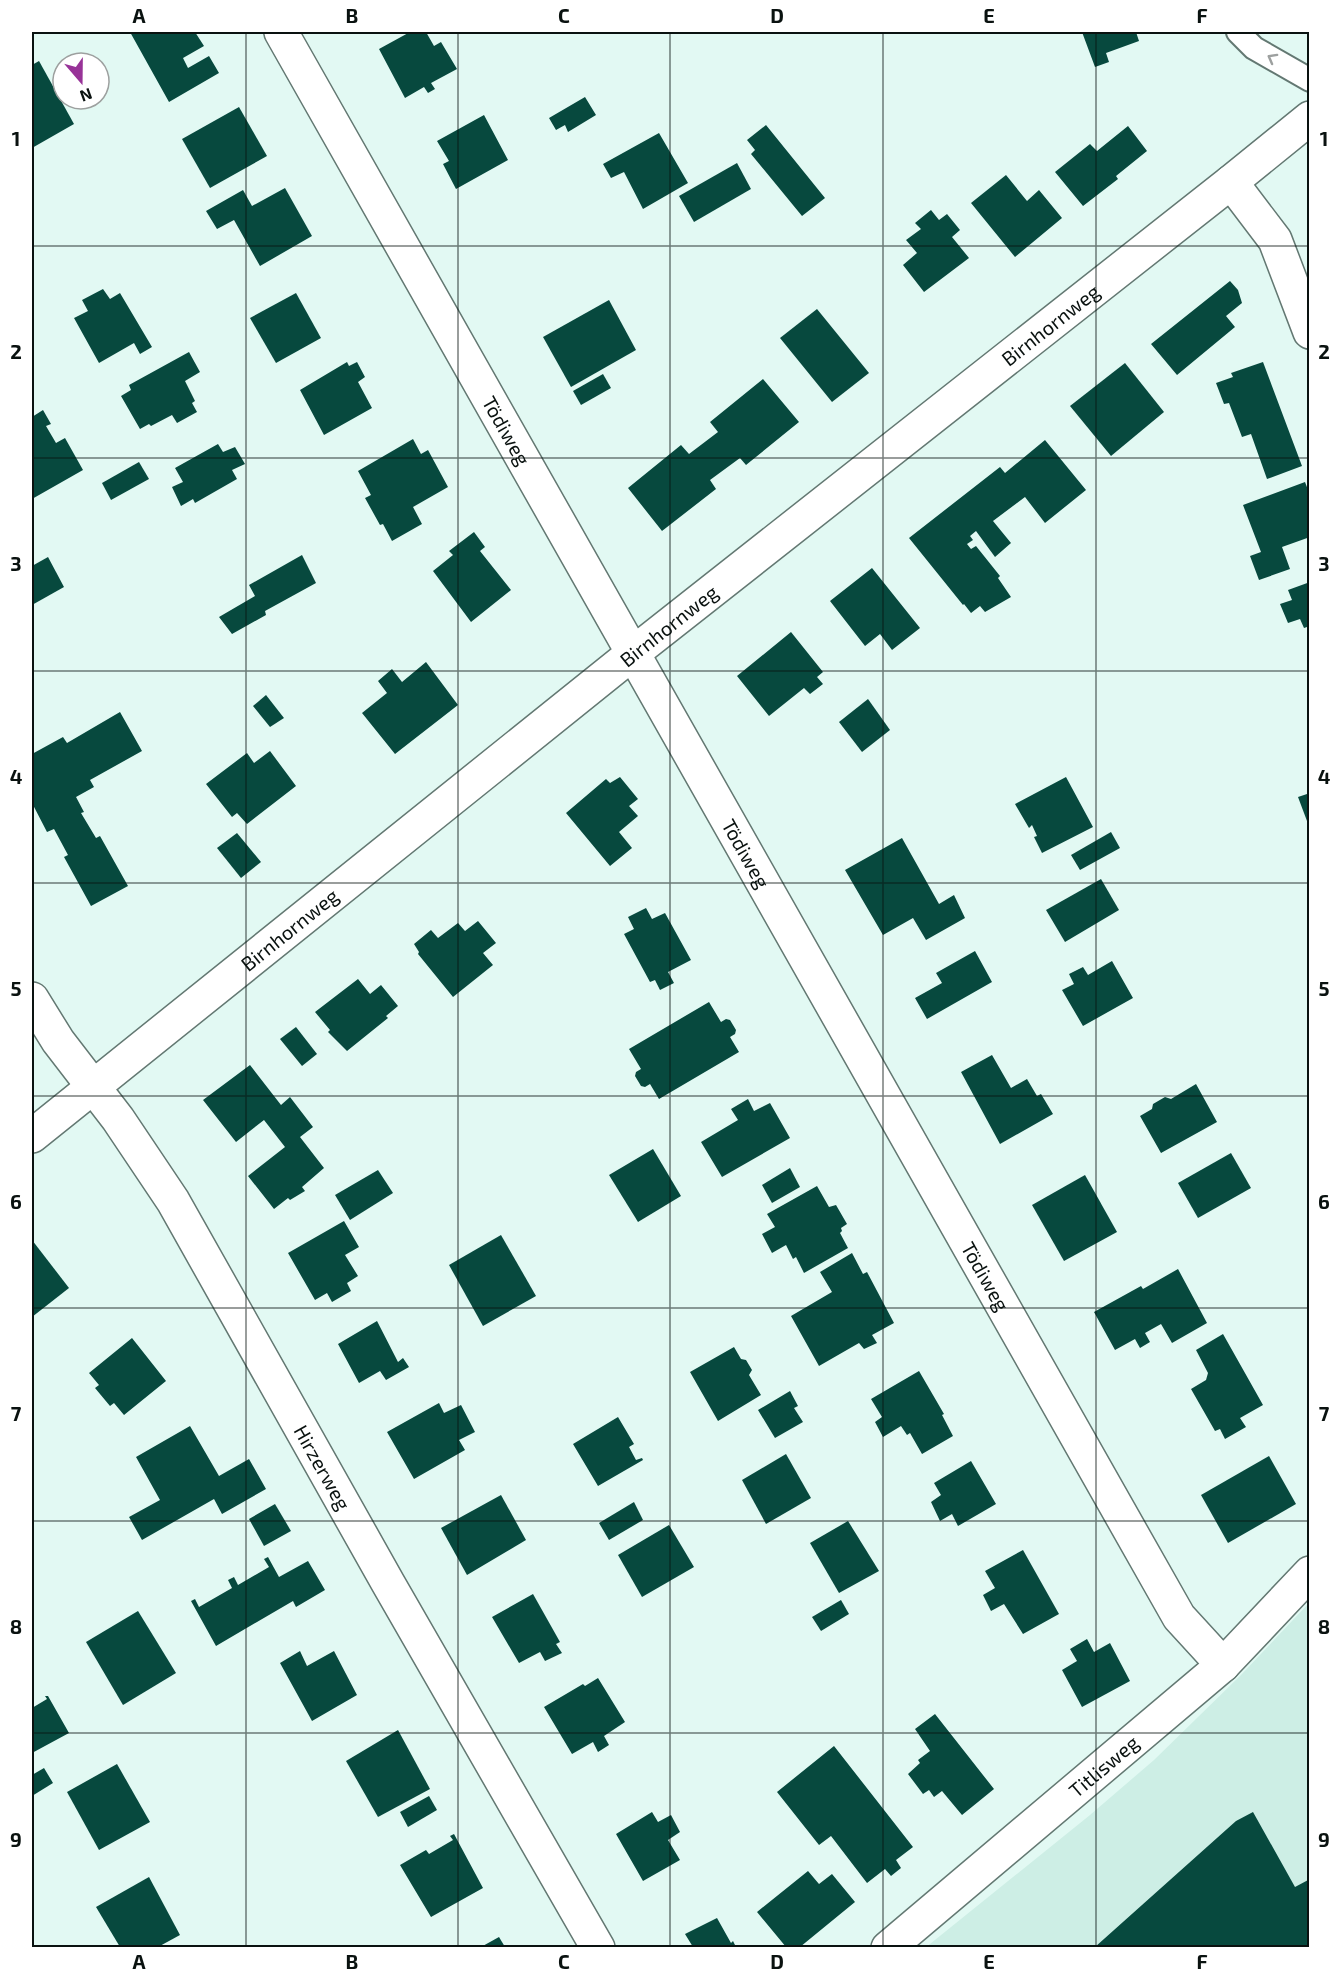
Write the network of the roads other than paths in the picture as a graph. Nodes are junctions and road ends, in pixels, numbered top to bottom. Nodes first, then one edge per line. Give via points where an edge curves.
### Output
1 (281, 32) edge
2 (1238, 32) edge
3 (1310, 80) edge
4 (1310, 118) edge
5 (1231, 182) junction
6 (1310, 332) edge
7 (632, 654) junction
8 (32, 999) edge
9 (93, 1087) junction
10 (32, 1136) edge
11 (1310, 1573) edge
12 (1223, 1665) junction
13 (597, 1947) edge
14 (888, 1947) edge

1 - 7 street, Tödiweg
3 -> 2 lane via 1254,48
4 - 5 street, Birnhornweg
5 - 6 street via 1275,240
5 - 7 street, Birnhornweg
7 - 9 street, Birnhornweg
7 - 12 street, Tödiweg via 1179,1617
8 - 9 street, Hirzerweg
9 - 10 street, Birnhornweg
9 - 13 street, Hirzerweg via 170,1196
11 - 12 street, Titlisweg
12 - 14 street, Titlisweg

